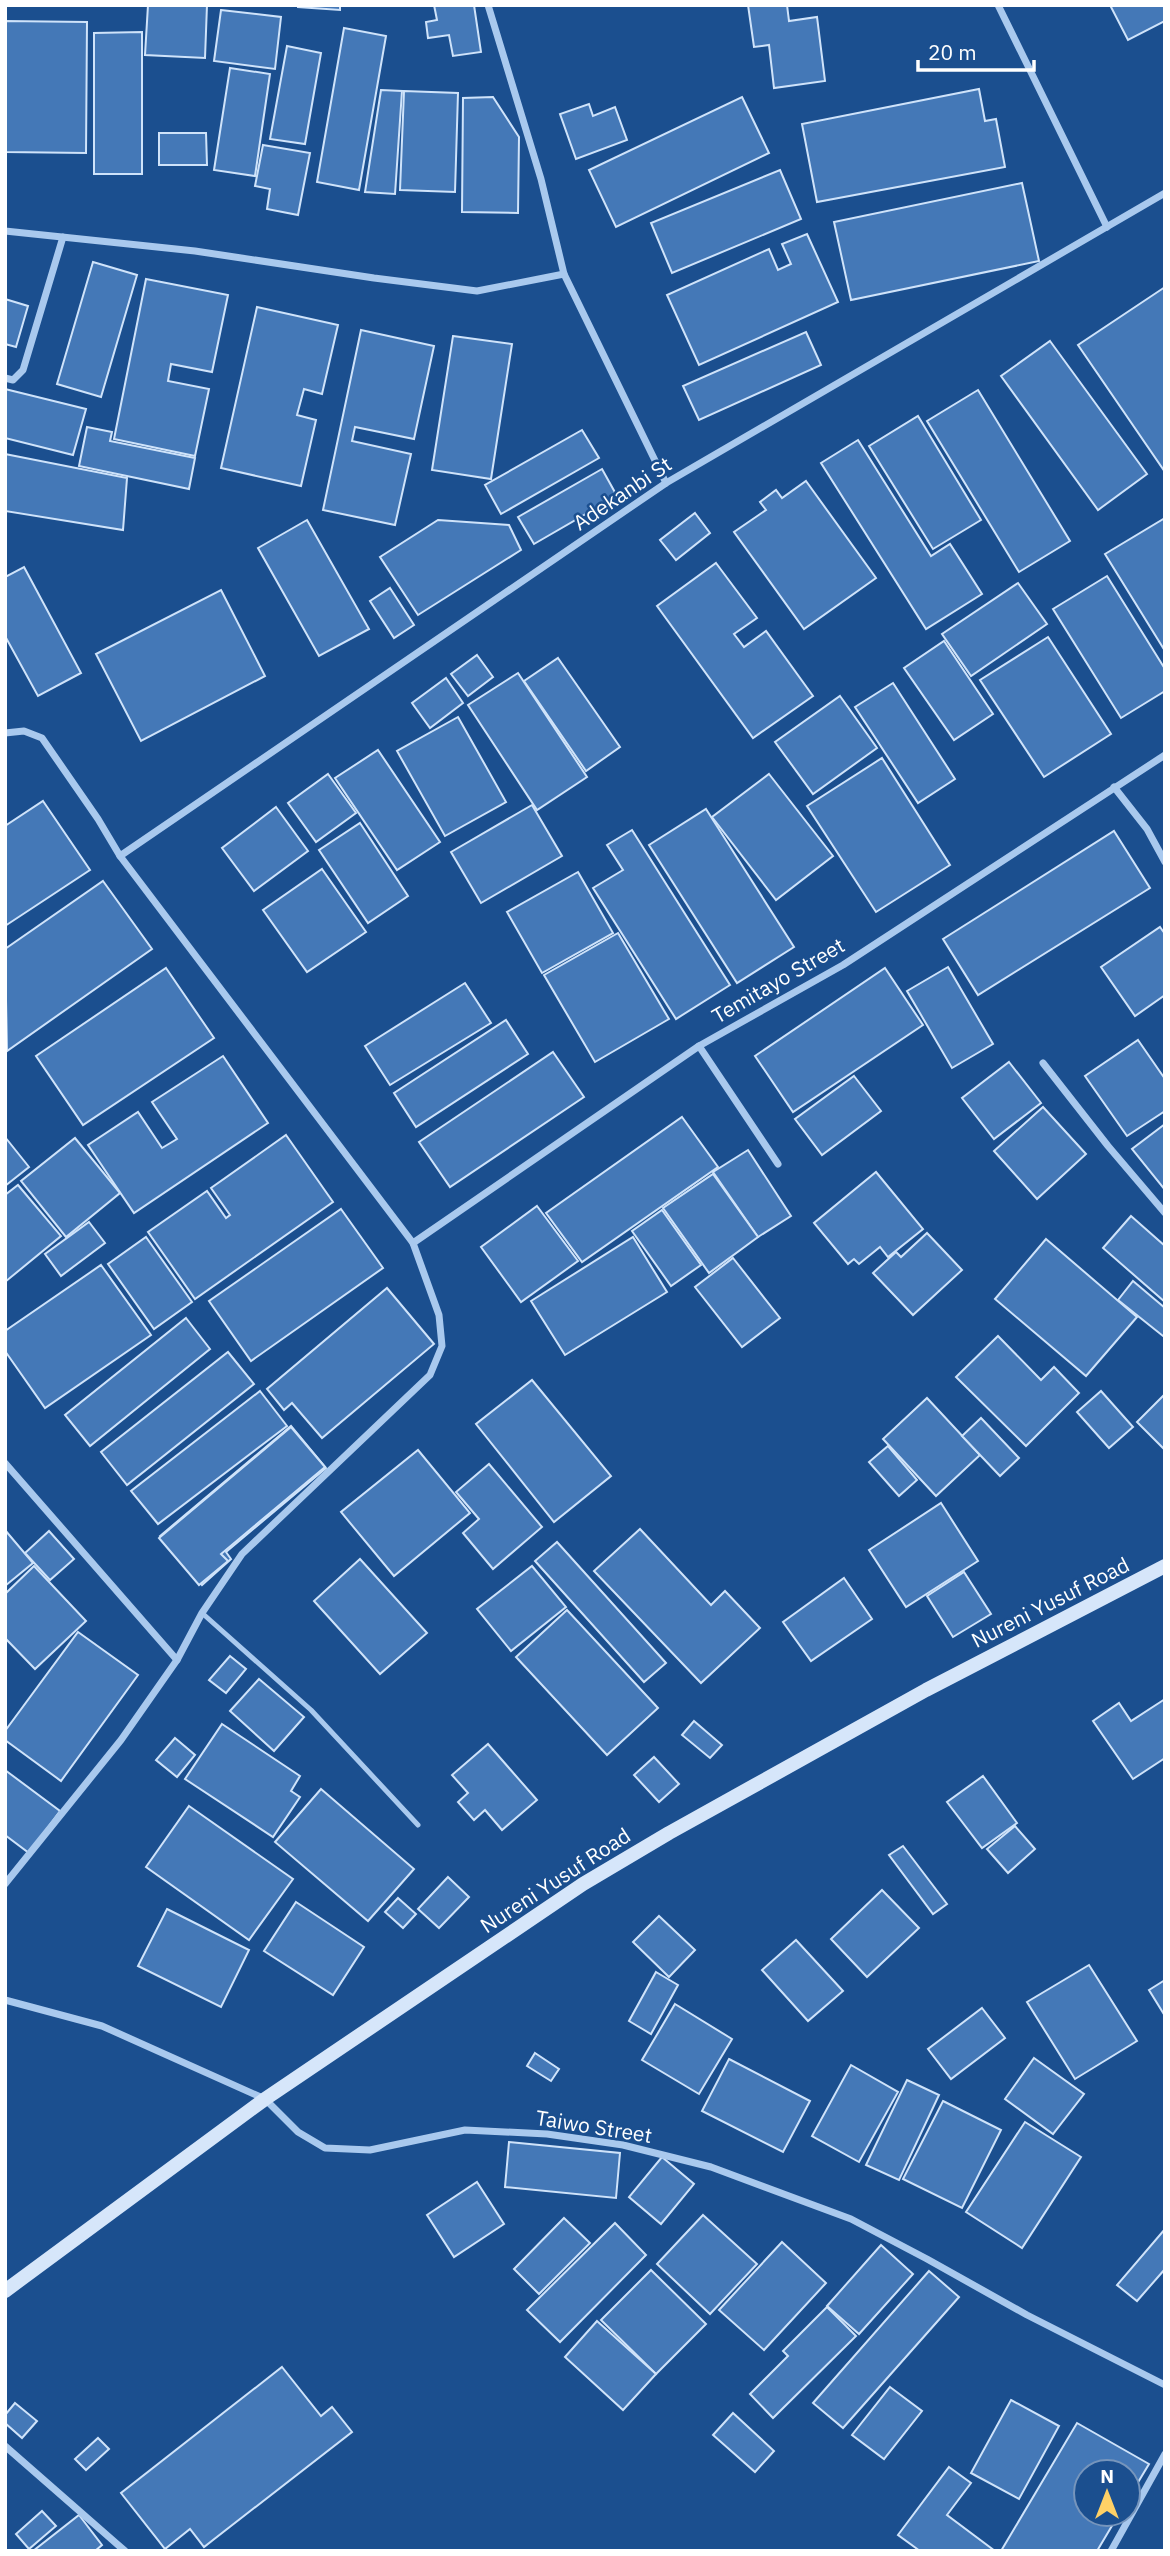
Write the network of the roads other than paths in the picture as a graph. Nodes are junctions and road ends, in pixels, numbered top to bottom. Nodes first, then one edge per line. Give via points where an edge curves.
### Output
1 (488, 5) edge
2 (998, 5) edge
3 (1165, 193) edge
4 (1107, 227) junction
5 (5, 231) edge
6 (63, 237) junction
7 (564, 274) junction
8 (5, 378) edge
9 (666, 483) junction
10 (5, 733) edge
11 (1165, 755) edge
12 (1114, 787) junction
13 (120, 856) junction
14 (1165, 862) edge
15 (699, 1046) junction
16 (1043, 1063) dead end
17 (778, 1164) dead end
18 (1165, 1213) edge
19 (413, 1243) junction
20 (5, 1463) edge
21 (1165, 1566) edge
22 (202, 1613) junction
23 (177, 1660) junction
24 (418, 1825) dead end
25 (5, 1884) edge
26 (5, 2000) edge
27 (265, 2099) junction
28 (5, 2291) edge
29 (1165, 2385) edge
30 (5, 2446) edge
31 (1165, 2454) edge
32 (125, 2551) edge
33 (1111, 2551) edge

1 - 7 street via 541,179
2 - 4 street
3 - 4 street, Adekanbi St
4 - 9 street, Adekanbi St
5 - 6 street
6 - 7 street via 477,291
6 - 8 street via 23,370 13,380
7 - 9 street
9 - 13 street, Adekanbi St
10 - 13 street via 24,731 42,738
11 - 12 street, Temitayo Street
12 - 14 street via 1147,829
12 - 15 street, Temitayo Street via 843,965
13 - 19 street
15 - 17 street
15 - 19 street, Temitayo Street
16 - 18 street
19 - 22 street via 439,1315 442,1346 430,1375 242,1554
20 - 23 street
21 - 27 street, Nureni Yusuf Road via 926,1690 669,1833 583,1884
22 - 23 street
22 - 24 lane via 310,1710
23 - 25 street via 121,1740
26 - 27 street, Taiwo Street via 102,2026
27 - 28 street, Nureni Yusuf Road
27 - 29 street, Taiwo Street via 298,2132 325,2148 370,2150 465,2130 547,2134 623,2144 711,2167 851,2219
30 - 32 street
31 - 33 street

